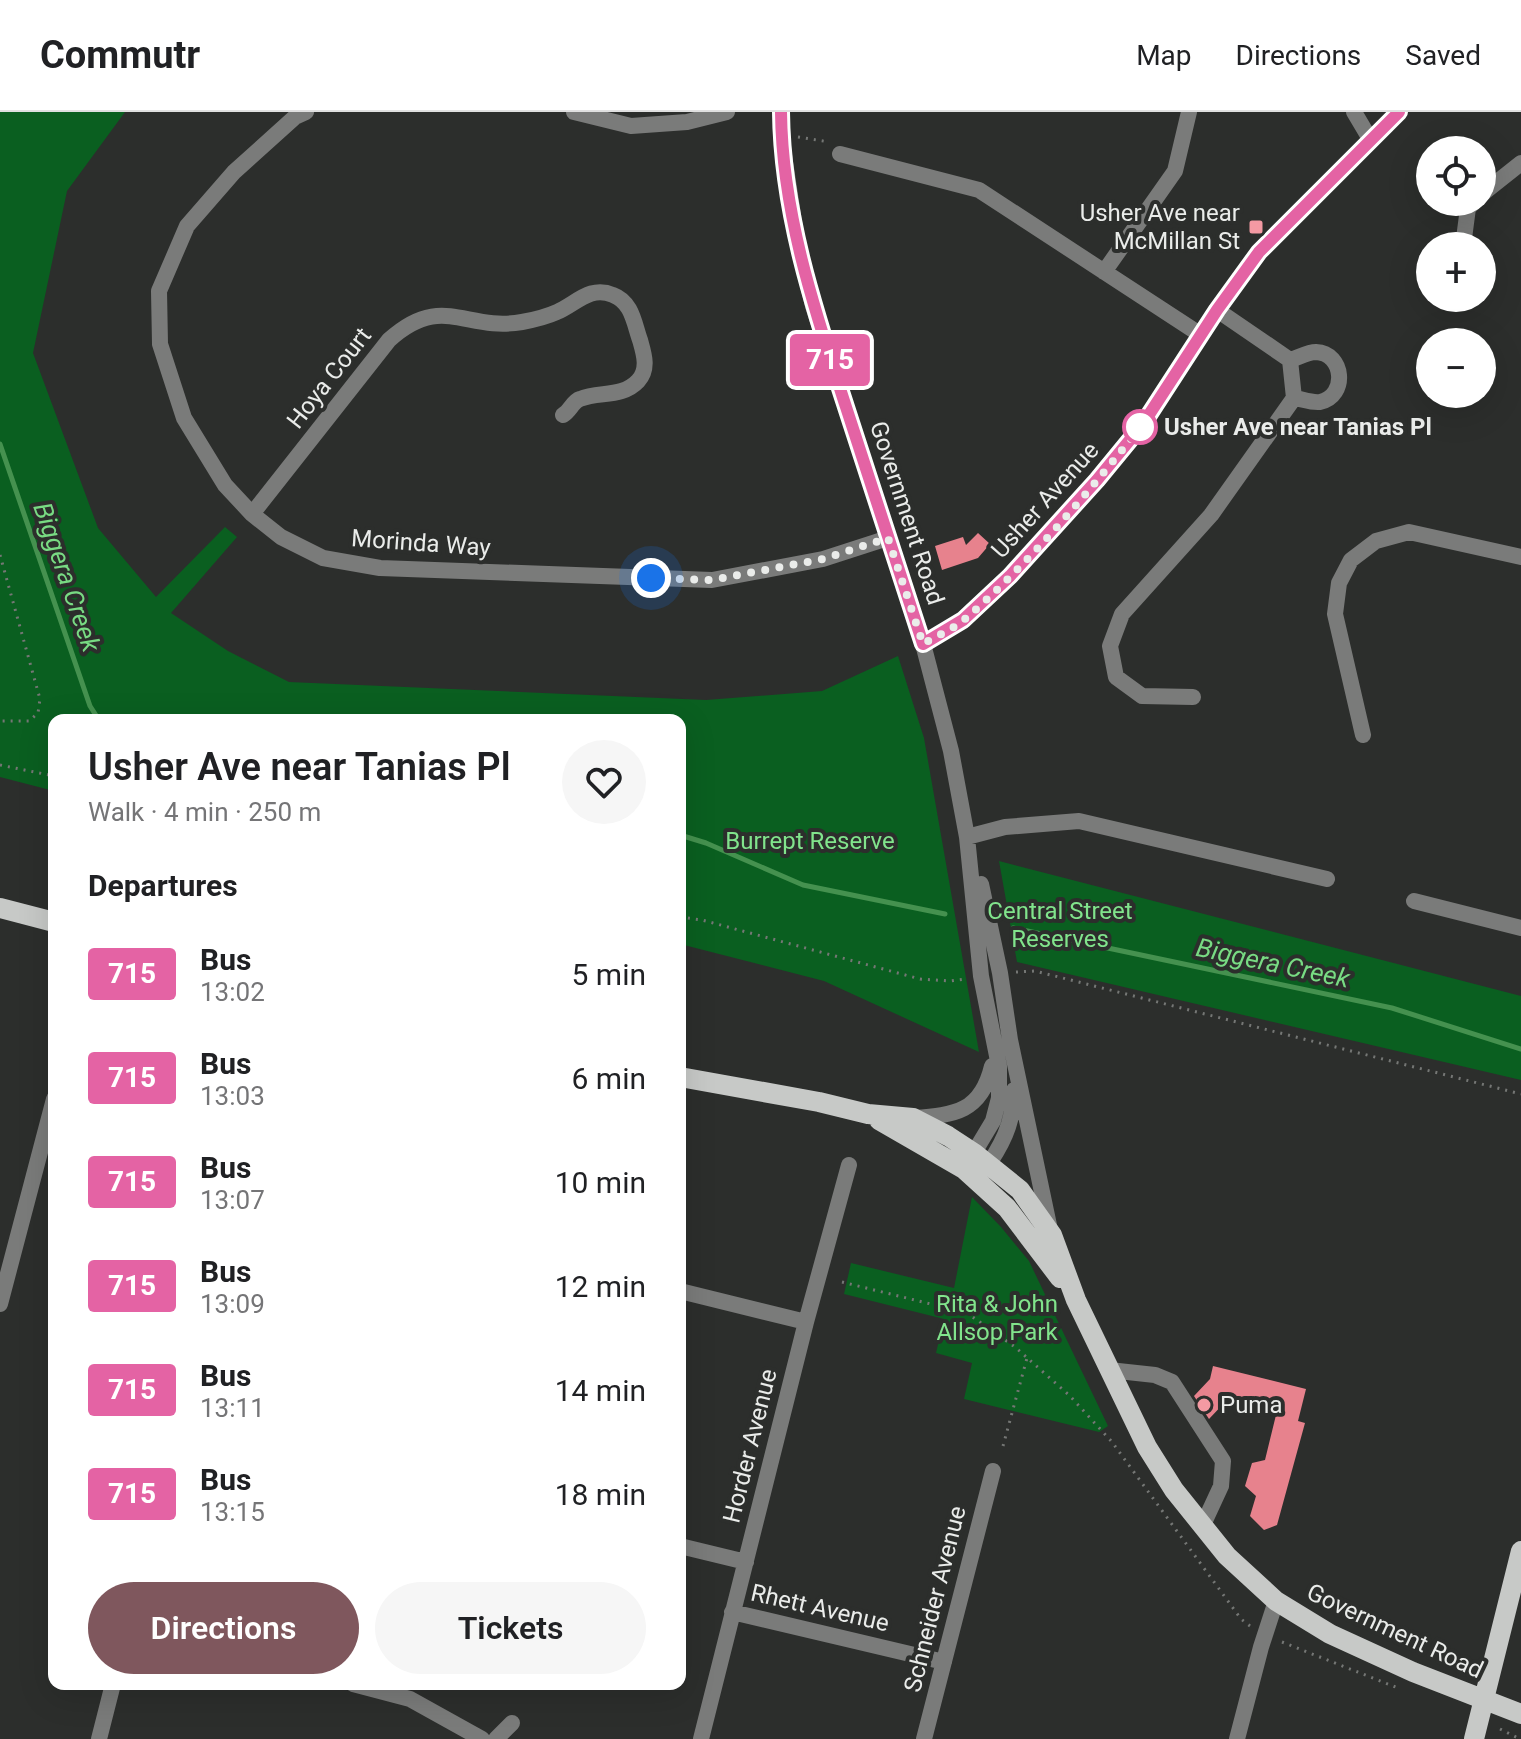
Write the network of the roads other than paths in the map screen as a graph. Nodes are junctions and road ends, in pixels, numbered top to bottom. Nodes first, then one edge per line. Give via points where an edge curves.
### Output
1 (306, 112) edge
2 (574, 112) edge
3 (727, 112) edge
4 (781, 112) edge
5 (1189, 112) edge
6 (1354, 112) edge
7 (1399, 112) edge
8 (1370, 139) junction
9 (840, 154) road end
10 (1521, 163) edge
11 (1496, 183) edge
12 (1104, 272) junction
13 (1217, 310) junction
14 (1201, 335) junction
15 (1290, 360) junction
16 (1294, 398) junction
17 (563, 415) dead end
18 (252, 514) junction
19 (888, 538) junction
20 (1521, 557) edge
21 (923, 644) junction
22 (1193, 697) dead end
23 (1363, 735) dead end
24 (967, 837) junction
25 (1327, 879) dead end
26 (1414, 901) dead end
27 (0, 908) edge
28 (48, 920) edge
29 (1521, 928) edge
30 (1002, 1041) junction
31 (686, 1078) edge
32 (868, 1114) junction
33 (913, 1118) junction
34 (48, 1122) edge
35 (849, 1165) dead end
36 (976, 1167) junction
37 (1052, 1235) junction
38 (686, 1292) edge
39 (1076, 1300) junction
40 (0, 1304) edge
41 (806, 1322) junction
42 (1109, 1370) junction
43 (993, 1471) dead end
44 (1202, 1527) junction
45 (686, 1547) edge
46 (1521, 1551) edge
47 (746, 1562) junction
48 (1276, 1601) junction
49 (732, 1612) junction
50 (944, 1662) junction
51 (111, 1690) edge
52 (376, 1690) edge
53 (1483, 1701) junction
54 (1521, 1714) edge
55 (512, 1723) dead end
56 (99, 1739) edge
57 (482, 1739) edge
58 (496, 1739) edge
59 (701, 1739) edge
60 (924, 1739) edge
61 (1237, 1739) edge
62 (1474, 1739) edge

1 - 18 street, Morinda Way via 234,172 187,226 159,291 160,344 184,418 225,485
2 - 3 street via 631,126 687,122
4 - 19 street, Government Road via 796,235 813,306
5 - 12 street via 1175,171
6 - 8 street
7 - 8 street, Usher Avenue
8 - 13 street, Usher Avenue via 1259,252
9 - 12 street via 979,190
10 - 11 street
12 - 14 street
13 - 14 street, Usher Avenue
13 - 15 street
14 - 21 street, Usher Avenue via 1143,424 1097,480 1010,576 963,620
15 - 16 street
15 - 16 street via 1323,354 1335,362 1340,375 1337,389 1326,399
16 - 22 street via 1211,515 1122,614 1110,646 1116,677 1142,696
17 - 18 street, Hoya Court via 579,399 611,395 643,374 644,357 631,310 616,297 589,293 561,311 521,323 440,313 419,319 389,340
18 - 19 street, Morinda Way via 281,537 323,558 380,568 712,580 823,559
19 - 21 street, Government Road
20 - 23 street via 1409,532 1376,541 1351,560 1339,583 1335,614
21 - 24 street, Government Road
24 - 25 street via 1005,827 1079,821
24 - 30 street, Government Road via 981,976
24 - 30 street, Government Road via 1000,973
26 - 29 street
27 - 28 main road
30 - 33 street, Government Road via 987,1087 970,1105 948,1115
30 - 36 street, Government Road via 999,1098
30 - 37 street, Government Road
31 - 32 main road
32 - 33 main road
32 - 36 main road
33 - 36 main road via 948,1136
34 - 40 street
35 - 41 street, Horder Avenue
36 - 37 main road, Government Road via 1020,1190
36 - 39 main road, Government Road
37 - 39 main road, Government Road
38 - 41 street
39 - 42 main road, Government Road
41 - 47 street, Horder Avenue
42 - 44 main road, Government Road via 1147,1447
42 - 44 street via 1172,1382 1223,1461 1221,1486
43 - 50 street, Schneider Avenue
44 - 48 main road, Government Road
45 - 47 street
46 - 53 main road
47 - 49 street, Horder Avenue
48 - 53 main road, Government Road via 1330,1634
48 - 61 street
49 - 50 street, Rhett Avenue
49 - 59 street, Horder Avenue
50 - 60 street, Schneider Avenue
51 - 56 street
52 - 57 street via 410,1699
53 - 54 main road, Government Road
53 - 62 main road
55 - 58 street

